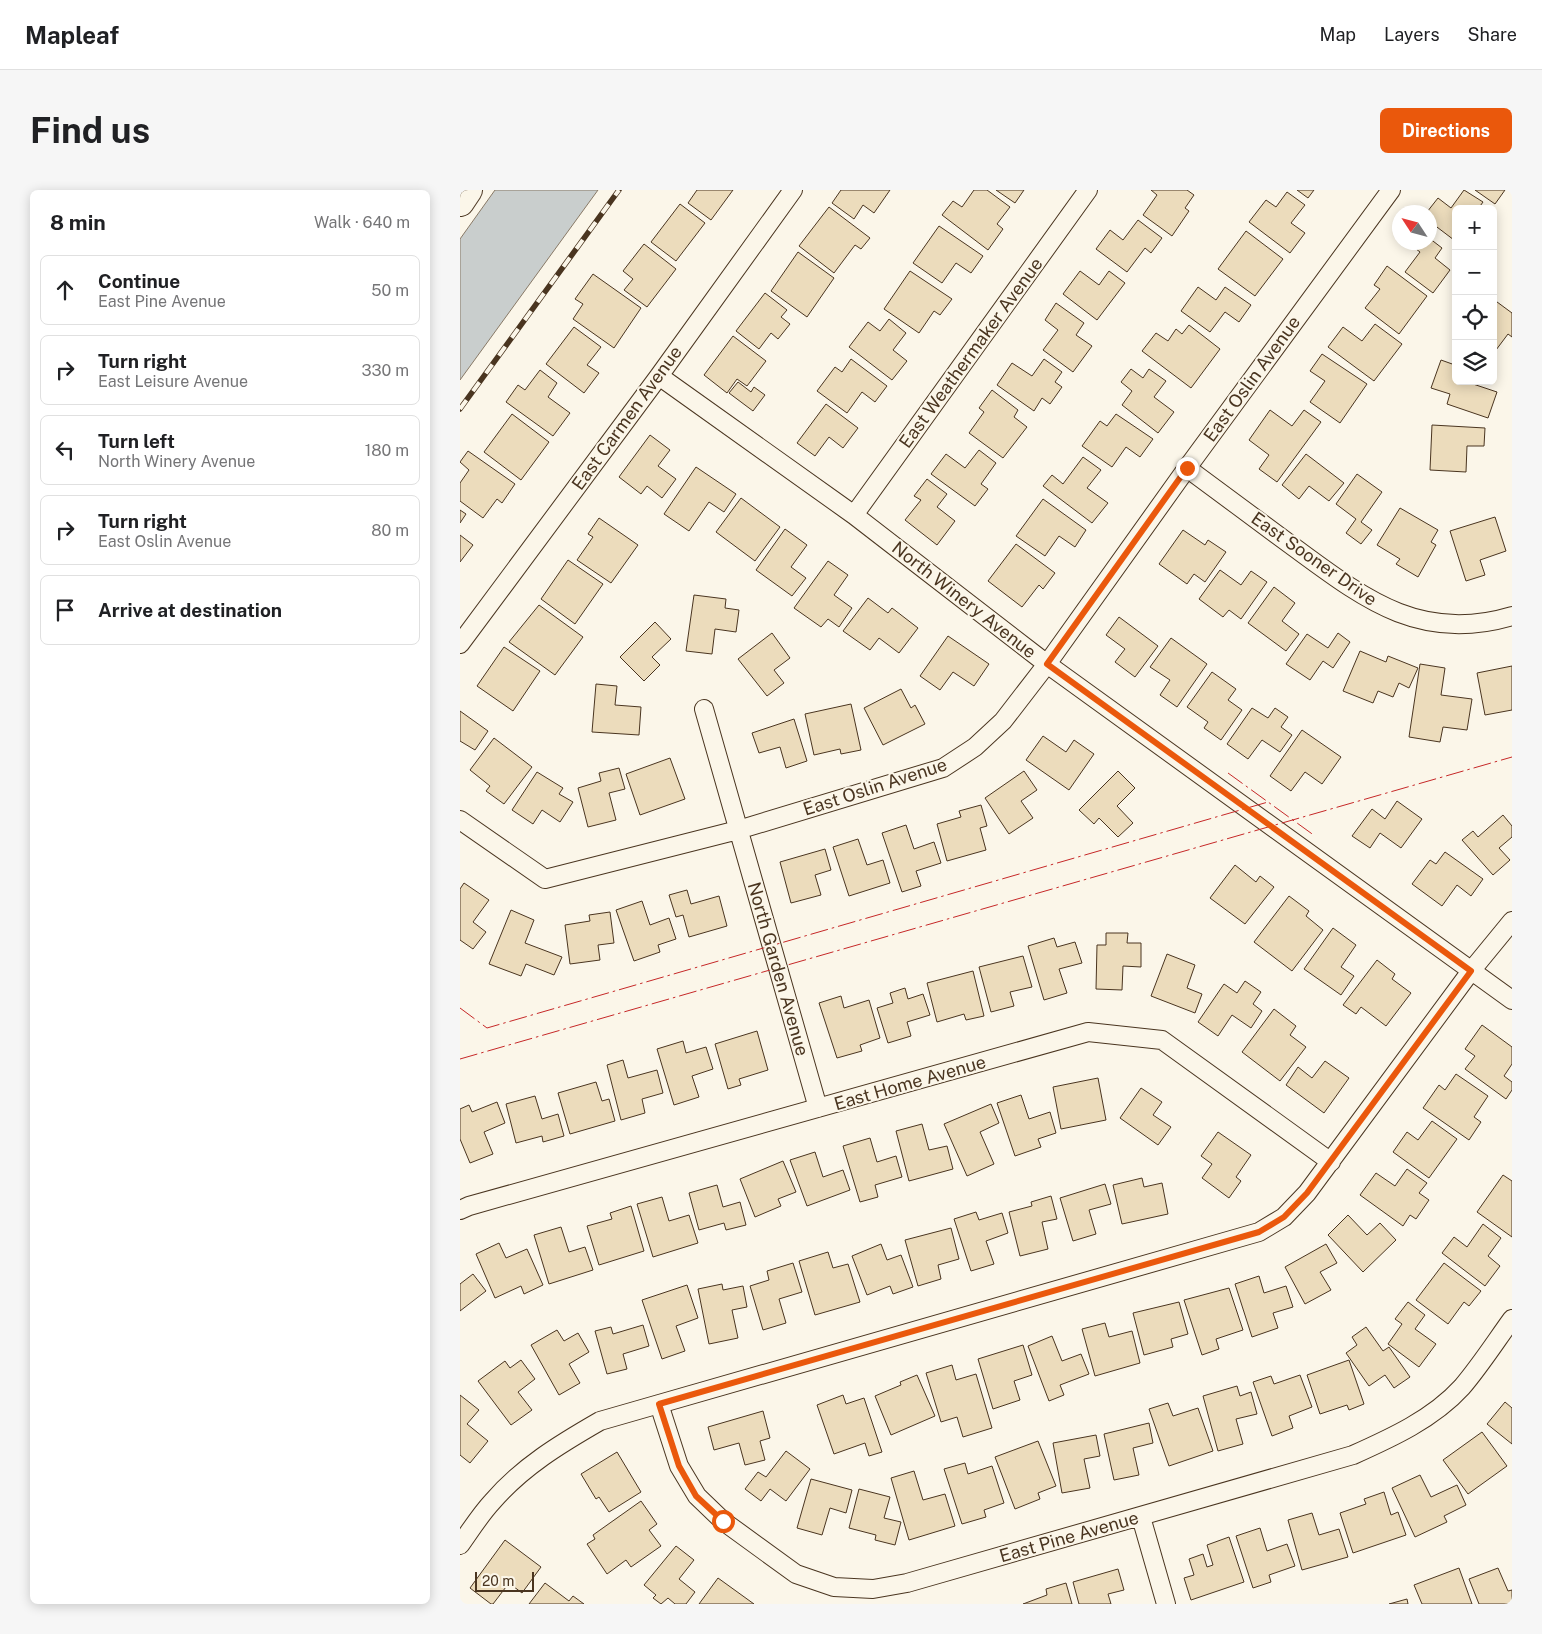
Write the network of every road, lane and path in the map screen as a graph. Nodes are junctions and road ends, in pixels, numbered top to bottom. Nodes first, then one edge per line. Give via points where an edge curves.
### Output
1 (468, 190) edge
2 (793, 190) edge
3 (1088, 190) edge
4 (1392, 190) edge
5 (460, 202) edge
6 (659, 376) junction
7 (1187, 468) junction
8 (854, 515) junction
9 (1512, 616) edge
10 (460, 644) edge
11 (1047, 664) junction
12 (704, 709) dead end
13 (460, 820) edge
14 (738, 830) junction
15 (1512, 921) edge
16 (1471, 971) junction
17 (1512, 1000) edge
18 (818, 1108) junction
19 (1331, 1162) junction
20 (460, 1210) edge
21 (1512, 1319) edge
22 (659, 1404) junction
23 (1141, 1517) junction
24 (460, 1545) edge
25 (1166, 1604) edge

1 - 5 main road
2 - 6 street, East Carmen Avenue
3 - 8 street, East Weathermaker Avenue
4 - 7 street, East Oslin Avenue
6 - 8 street, North Winery Avenue
6 - 10 street, East Carmen Avenue
7 - 9 street, East Sooner Drive via 1348,586 1381,606 1418,620 1457,626
7 - 11 street, East Oslin Avenue
8 - 11 street, North Winery Avenue
11 - 14 street, East Oslin Avenue via 1003,721 976,747 943,768
11 - 16 street, North Winery Avenue
12 - 14 street
13 - 14 street, East Oslin Avenue via 545,879
14 - 18 street, North Garden Avenue
15 - 16 street
16 - 17 street, North Winery Avenue
16 - 19 street
18 - 19 street, East Home Avenue via 1088,1032 1162,1040
18 - 20 street, East Home Avenue
19 - 22 street via 1284,1217 1259,1232
21 - 23 street, East Pine Avenue via 1462,1387 1429,1415 1392,1438 1353,1455
22 - 23 street, East Pine Avenue via 679,1466 696,1496 723,1521 796,1574 834,1587 873,1589 907,1583
22 - 24 street via 600,1421 528,1466 492,1502
23 - 25 street

